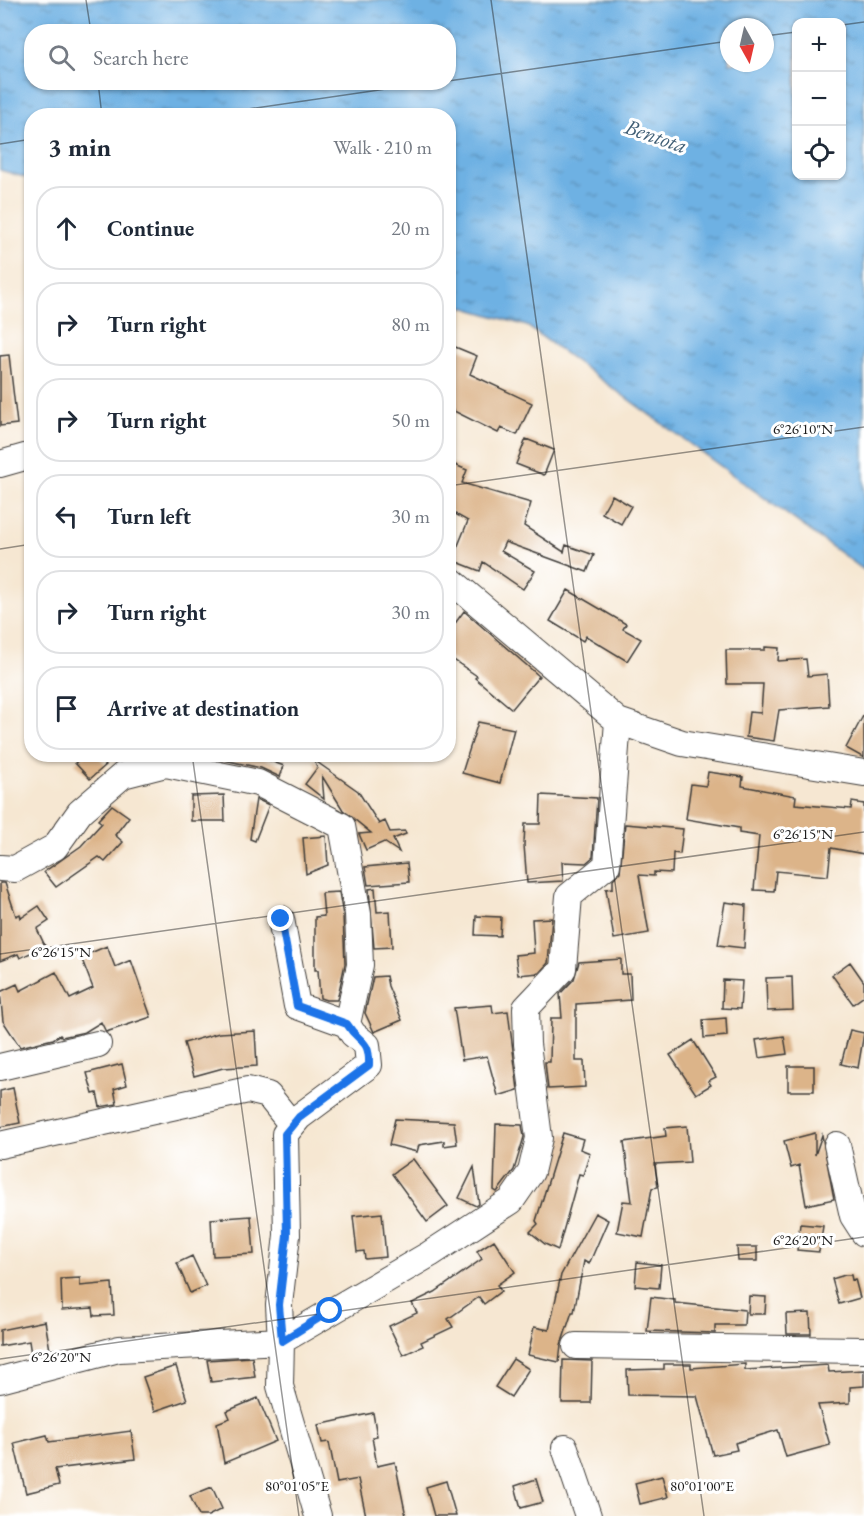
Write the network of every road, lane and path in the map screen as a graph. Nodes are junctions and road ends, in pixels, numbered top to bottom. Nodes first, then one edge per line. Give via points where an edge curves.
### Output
1 (24, 457) edge
2 (0, 464) edge
3 (456, 585) edge
4 (618, 721) junction
5 (864, 772) edge
6 (0, 868) edge
7 (281, 919) dead end
8 (347, 1024) junction
9 (98, 1044) dead end
10 (1, 1064) edge
11 (292, 1125) junction
12 (0, 1145) edge
13 (837, 1145) dead end
14 (864, 1233) edge
15 (282, 1341) junction
16 (576, 1346) dead end
17 (864, 1350) edge
18 (0, 1380) edge
19 (566, 1448) dead end
20 (318, 1516) edge
21 (588, 1516) edge

1 - 2 street
3 - 4 street
4 - 5 street via 682,743
4 - 15 street via 607,865 569,896 563,969 526,1008 540,1138 531,1172 511,1200 430,1254
6 - 8 street via 15,869 55,847 80,812 123,775 166,764 258,783 342,826 358,914 360,965
7 - 8 street via 297,1006
8 - 11 street via 368,1045 369,1065
9 - 10 street
11 - 12 street via 268,1095 248,1090
11 - 15 street via 285,1134 287,1235 279,1305
13 - 14 street via 853,1216
15 - 18 street via 119,1349
15 - 20 street via 280,1386
16 - 17 street
19 - 21 street

